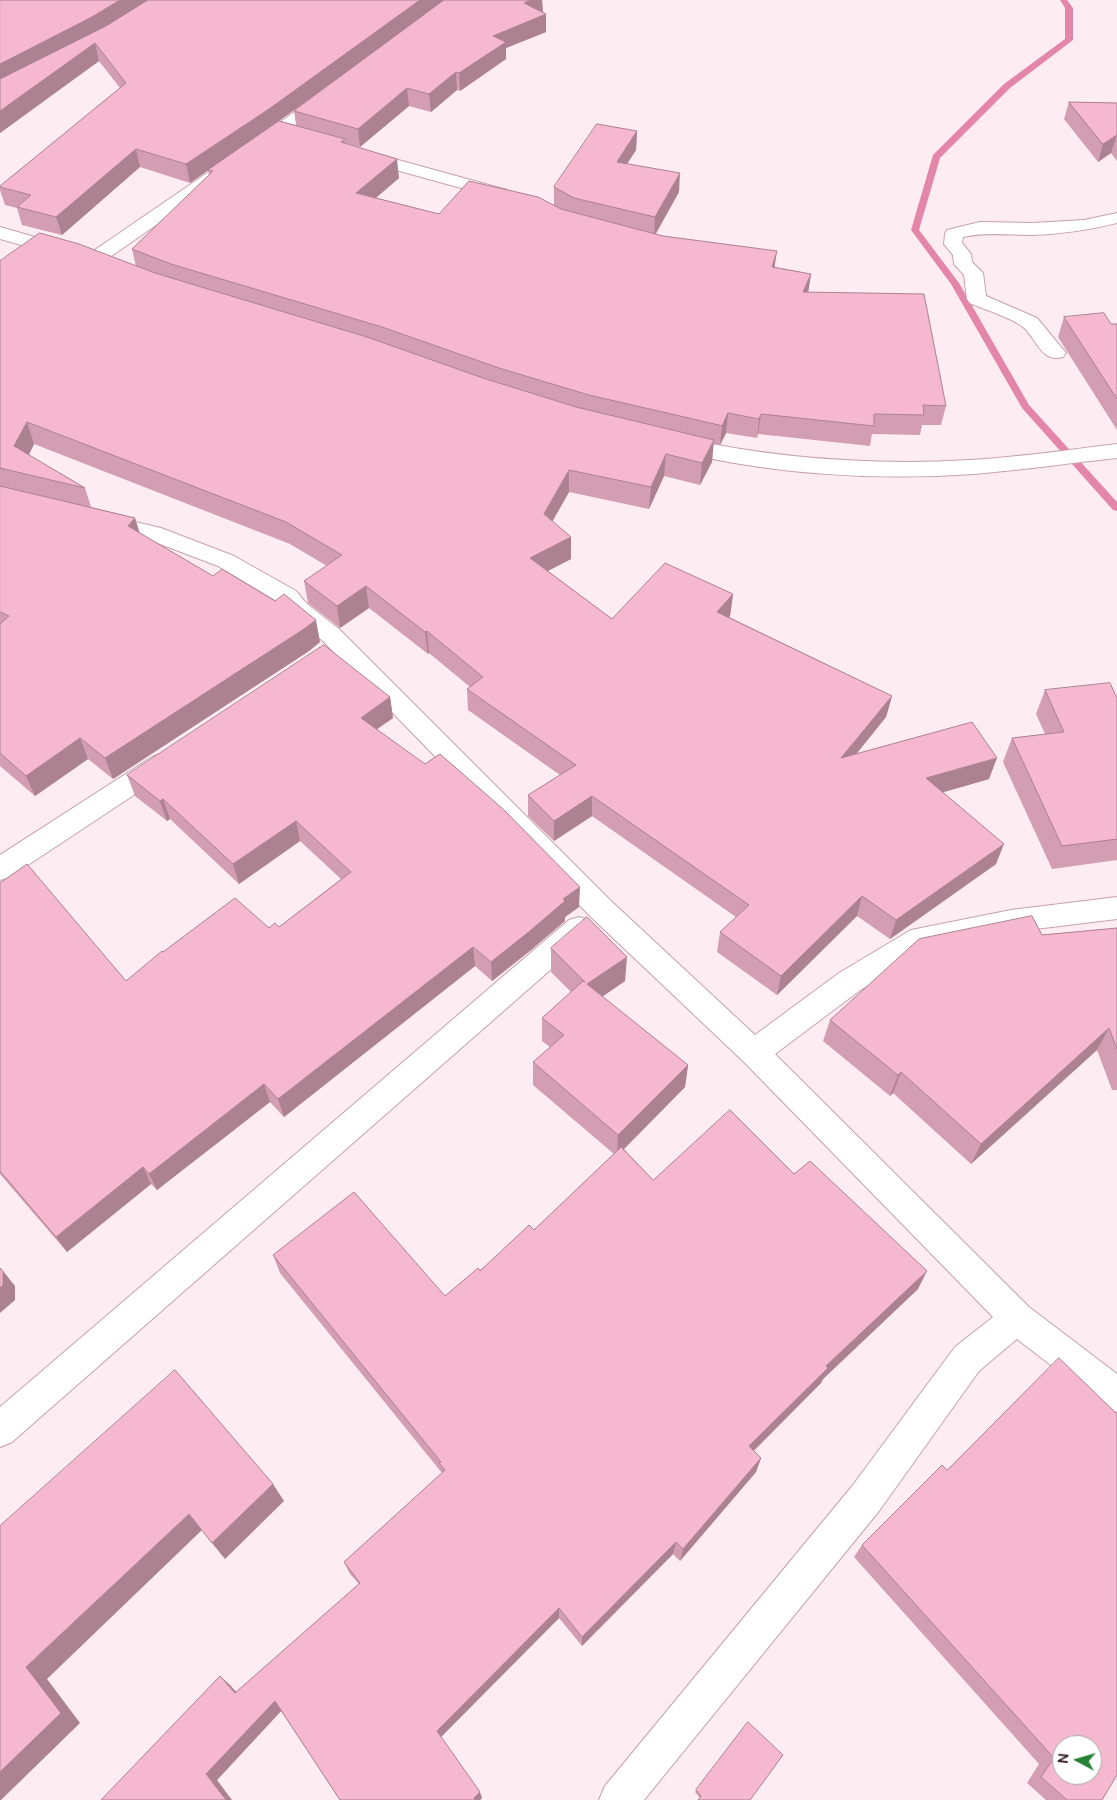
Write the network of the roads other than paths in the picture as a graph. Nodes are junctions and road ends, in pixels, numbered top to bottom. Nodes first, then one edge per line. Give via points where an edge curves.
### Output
1 (341, 86) edge
2 (279, 132) junction
3 (298, 137) edge
4 (344, 150) edge
5 (247, 154) edge
6 (230, 166) edge
7 (514, 199) edge
8 (1117, 218) edge
9 (0, 233) edge
10 (1056, 353) dead end
11 (660, 440) edge
12 (1116, 451) edge
13 (83, 517) edge
14 (182, 750) edge
15 (0, 869) edge
16 (1117, 908) edge
17 (601, 909) junction
18 (754, 1053) junction
19 (1017, 1318) junction
20 (1117, 1395) edge
21 (0, 1430) edge
22 (619, 1800) edge

1 - 2 street
2 - 3 street
2 - 5 street
4 - 7 street
6 - 9 street via 102,264
8 - 10 street via 1084,226 980,228 954,234 953,244 962,254 963,264 973,273 977,299 1030,322
11 - 12 street via 717,454 830,466 908,469 1023,462
13 - 17 street via 153,534 226,561 288,597 331,635 331,650
14 - 15 street
16 - 18 street via 1011,921 921,938 849,982
17 - 18 street
17 - 21 street
18 - 19 street
19 - 20 street
19 - 22 street via 967,1359 866,1498

